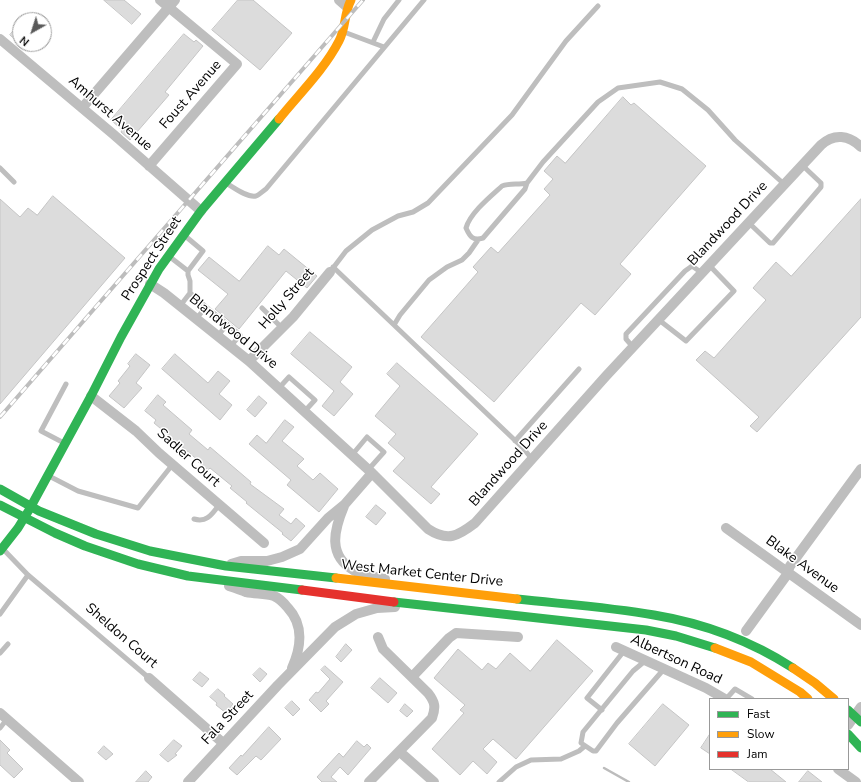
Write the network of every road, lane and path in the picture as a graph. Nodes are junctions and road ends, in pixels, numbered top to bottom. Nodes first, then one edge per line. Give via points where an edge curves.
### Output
1 (160, 0) edge
2 (399, 0) edge
3 (424, 0) edge
4 (346, 2) edge
5 (172, 4) edge
6 (598, 6) dead end
7 (343, 32) junction
8 (0, 38) edge
9 (373, 42) junction
10 (384, 47) junction
11 (82, 108) junction
12 (861, 147) edge
13 (802, 165) junction
14 (149, 166) junction
15 (0, 168) edge
16 (14, 182) dead end
17 (226, 182) junction
18 (527, 183) junction
19 (784, 184) junction
20 (201, 211) junction
21 (749, 223) junction
22 (184, 235) junction
23 (478, 240) junction
24 (168, 256) junction
25 (331, 269) junction
26 (706, 269) junction
27 (188, 271) junction
28 (150, 284) junction
29 (190, 293) junction
30 (180, 306) junction
31 (206, 306) junction
32 (262, 308) dead end
33 (196, 319) junction
34 (659, 320) junction
35 (227, 324) junction
36 (394, 325) junction
37 (282, 328) junction
38 (218, 336) junction
39 (231, 346) junction
40 (633, 347) junction
41 (249, 361) junction
42 (579, 368) dead end
43 (66, 384) dead end
44 (279, 388) junction
45 (91, 396) junction
46 (304, 412) junction
47 (515, 441) junction
48 (65, 444) junction
49 (352, 455) junction
50 (532, 459) junction
51 (173, 464) junction
52 (861, 469) edge
53 (370, 472) junction
54 (48, 475) junction
55 (0, 489) edge
56 (345, 504) junction
57 (0, 505) edge
58 (219, 505) junction
59 (194, 519) dead end
60 (726, 528) dead end
61 (264, 543) dead end
62 (1, 550) edge
63 (226, 566) junction
64 (787, 572) junction
65 (28, 575) junction
66 (208, 578) junction
67 (419, 588) junction
68 (418, 605) junction
69 (0, 614) edge
70 (861, 625) edge
71 (746, 630) dead end
72 (378, 637) dead end
73 (518, 637) dead end
74 (8, 644) dead end
75 (620, 649) joint
76 (0, 653) edge
77 (645, 661) junction
78 (664, 669) junction
79 (289, 674) junction
80 (412, 677) junction
81 (149, 678) joint
82 (724, 698) edge
83 (727, 698) edge
84 (750, 698) edge
85 (807, 698) edge
86 (833, 698) edge
87 (861, 707) edge
88 (602, 710) junction
89 (4, 716) edge
90 (854, 716) edge
91 (0, 728) edge
92 (849, 735) edge
93 (223, 743) junction
94 (585, 746) junction
95 (861, 748) edge
96 (400, 752) junction
97 (839, 770) edge
98 (78, 782) edge
99 (188, 782) edge
100 (369, 782) edge
101 (434, 782) edge
102 (499, 782) edge
103 (856, 782) edge

1 - 5 street, Foust Avenue
2 - 9 lane via 384,19
3 - 10 lane
4 - 7 main road, Prospect Street
5 - 11 street
5 - 14 street, Foust Avenue via 237,64
6 - 25 lane via 566,41 512,115 428,203 372,230 346,251
7 - 9 lane
7 - 17 main road, Prospect Street via 317,73
8 - 11 street, Amhurst Avenue
9 - 10 lane
10 - 17 lane via 257,196 238,191
11 - 14 street, Amhurst Avenue
12 - 13 street, Blandwood Drive via 846,137 833,137 821,145
13 - 19 street, Blandwood Drive
13 - 21 lane via 822,184 821,187 773,243
14 - 20 street, Amhurst Avenue
15 - 16 lane
17 - 20 main road, Prospect Street
18 - 19 lane via 598,102 618,88 660,82 682,89 708,110 735,140
18 - 23 lane via 525,189 488,233
18 - 23 lane via 502,186 475,213 466,228 469,235
19 - 21 street, Blandwood Drive
20 - 22 main road, Prospect Street
21 - 26 street, Blandwood Drive
22 - 24 main road, Prospect Street
22 - 27 lane via 203,251
23 - 36 lane via 462,260 429,280
24 - 27 lane
24 - 28 main road, Prospect Street
25 - 36 lane
25 - 37 street, Holly Street
26 - 34 street, Blandwood Drive
26 - 34 lane via 734,291 686,341
26 - 40 lane via 689,267 626,334 626,339
27 - 29 lane
28 - 30 street, Blandwood Drive
28 - 45 main road, Prospect Street
29 - 30 lane
29 - 31 lane
30 - 33 street, Blandwood Drive
31 - 33 lane
31 - 35 lane
32 - 37 lane
33 - 38 street, Blandwood Drive
34 - 40 street, Blandwood Drive
35 - 38 lane
35 - 39 lane via 240,335
36 - 47 lane
37 - 41 street, Holly Street
38 - 39 street, Blandwood Drive
39 - 41 street, Blandwood Drive
40 - 50 street, Blandwood Drive
41 - 44 street, Blandwood Drive
42 - 47 lane
43 - 48 lane via 41,431
44 - 46 street, Blandwood Drive
44 - 46 lane via 289,377 315,400
45 - 48 main road, Prospect Street
45 - 51 street, Sadler Court
46 - 49 street, Blandwood Drive
47 - 50 lane
48 - 54 main road, Prospect Street
49 - 53 street, Blandwood Drive
49 - 53 lane via 367,437 384,452
50 - 53 street, Blandwood Drive via 475,523 462,533 445,536 436,535 428,529
51 - 54 lane via 138,508 78,491
51 - 58 street, Sadler Court
52 - 64 street
53 - 56 street
54 - 62 main road, Prospect Street via 18,528
55 - 63 main road, West Market Center Drive via 40,511 96,534 150,551
56 - 63 street via 328,518 300,549 267,561 241,561
56 - 67 street via 334,536 339,556 344,563 356,571
57 - 66 main road via 85,546 138,564
58 - 59 lane via 205,520
58 - 61 street, Sadler Court
60 - 64 street, Blake Avenue
62 - 65 lane, Sheldon Court
63 - 67 main road, West Market Center Drive
64 - 70 street, Blake Avenue
64 - 71 street
65 - 69 lane
65 - 81 lane, Sheldon Court
66 - 68 main road
66 - 79 street, Fala Street via 246,592 275,596 290,609 295,616 300,634 298,651
67 - 86 main road, West Market Center Drive via 655,616 700,626 737,639 780,660 808,677
68 - 79 street, Fala Street via 377,608 356,614 335,627
68 - 85 main road via 646,630 676,636 751,662
72 - 80 street via 383,649
73 - 80 street via 456,633
74 - 76 lane
75 - 77 street, Albertson Road
75 - 88 lane via 587,698
77 - 78 street, Albertson Road
77 - 88 lane via 633,671
78 - 82 street, Albertson Road
78 - 94 lane via 596,751
79 - 93 street, Fala Street
80 - 96 street via 428,693 435,706 432,718
81 - 93 street, Sheldon Court
83 - 84 lane via 735,689
87 - 90 street
88 - 94 lane via 583,732 581,743
89 - 91 lane
89 - 98 street
92 - 95 main road
93 - 99 street, Fala Street
94 - 102 lane via 560,759 531,760 516,767
96 - 100 street
96 - 101 street
97 - 103 street

